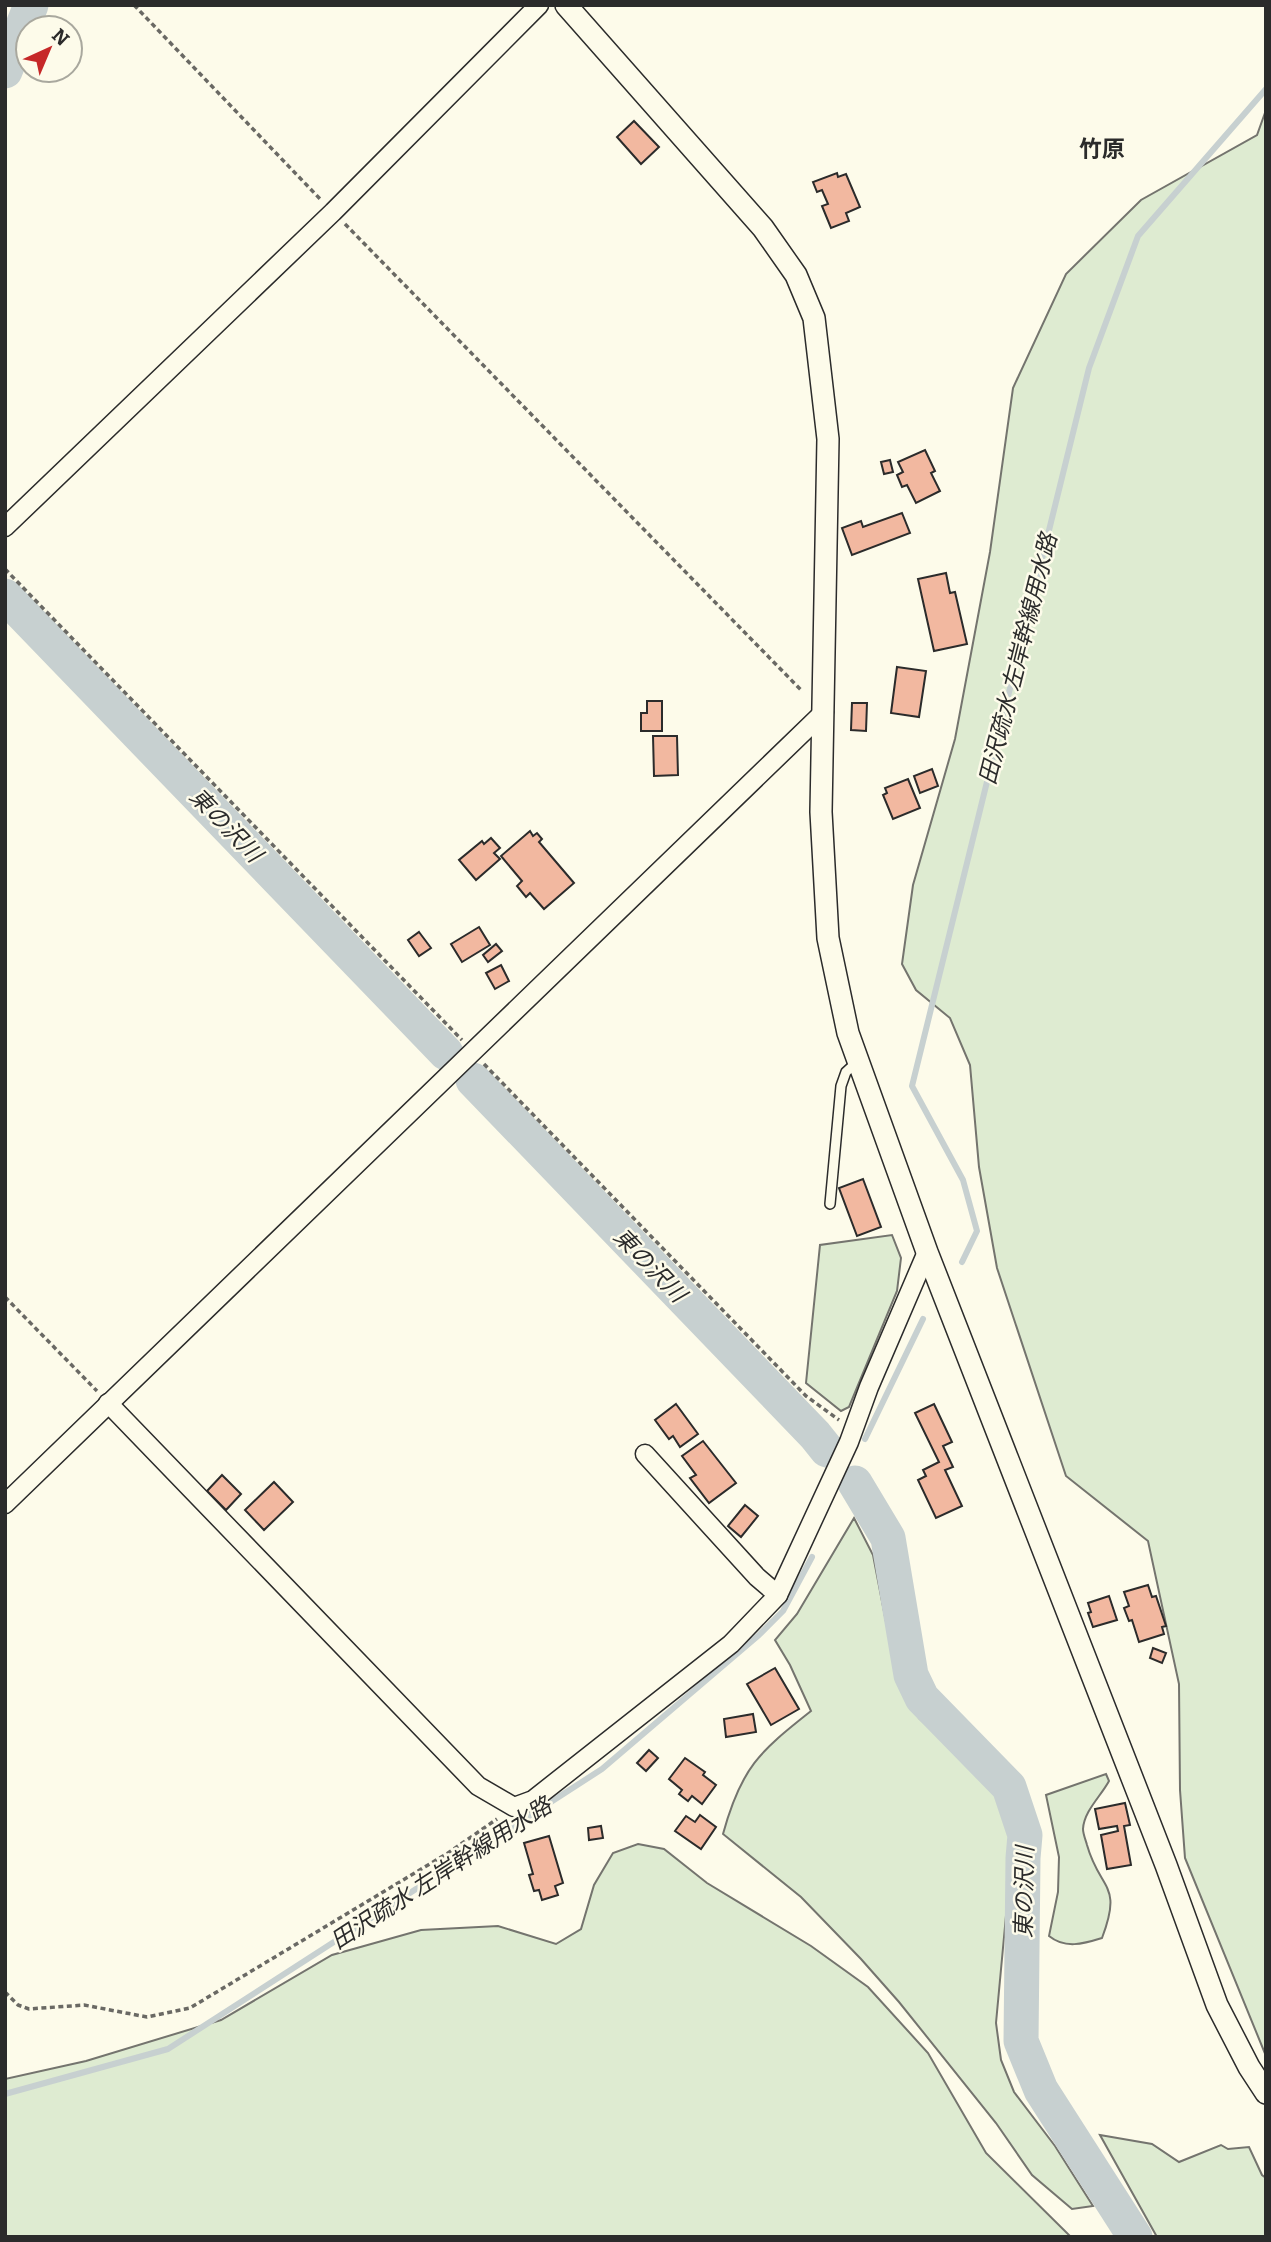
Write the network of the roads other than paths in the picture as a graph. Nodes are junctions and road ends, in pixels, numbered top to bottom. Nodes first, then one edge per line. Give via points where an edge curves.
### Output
1 (539, 5) edge
2 (566, 5) edge
3 (5, 527) edge
4 (824, 712) junction
5 (858, 1061) junction
6 (830, 1204) dead end
7 (927, 1252) junction
8 (108, 1403) junction
9 (645, 1454) dead end
10 (5, 1504) edge
11 (778, 1595) junction
12 (1266, 2092) edge

1 - 3 street
2 - 4 street via 763,228 796,275 814,318 828,439
4 - 5 street via 821,812 828,938
4 - 8 street
5 - 6 lane via 846,1072 841,1086
5 - 7 street
7 - 11 street
7 - 12 street via 1217,2005
8 - 10 street
8 - 11 street via 478,1786 514,1807 533,1800 731,1644
9 - 11 street

